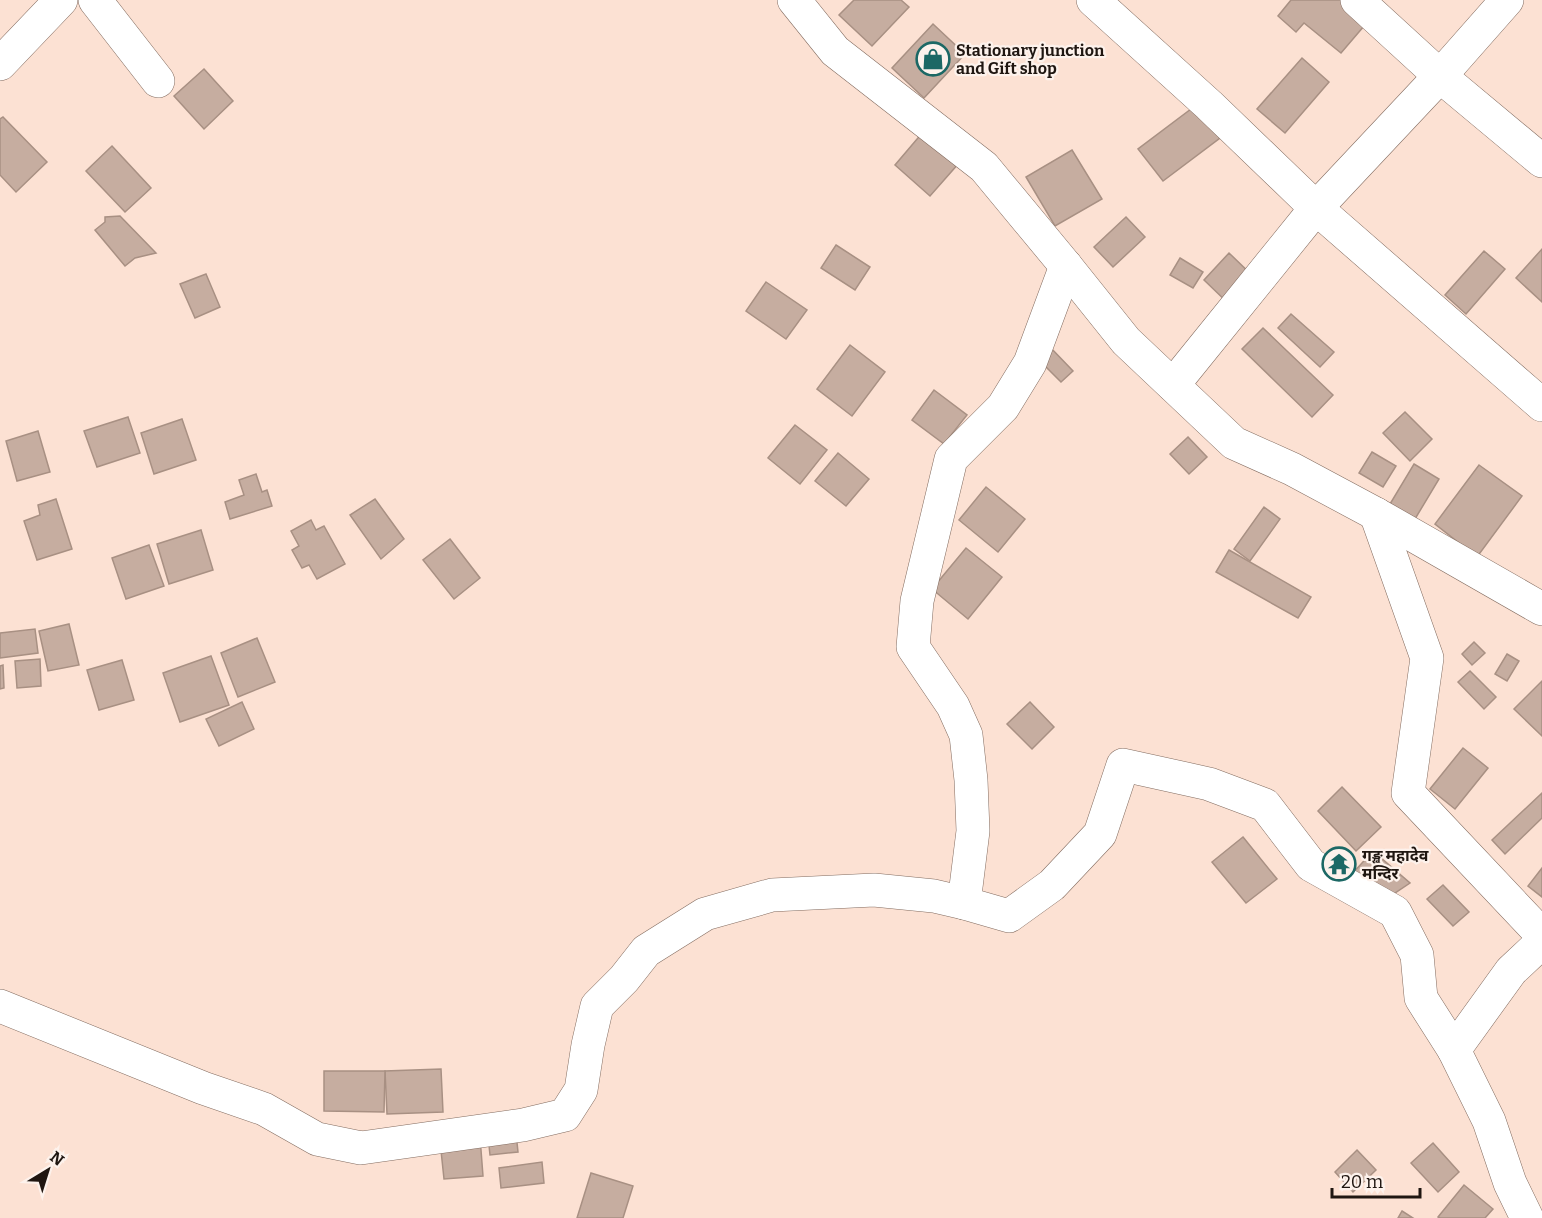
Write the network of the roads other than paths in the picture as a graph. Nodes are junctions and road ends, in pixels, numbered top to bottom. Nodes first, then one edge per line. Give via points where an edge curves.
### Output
1 (61, 0) edge
2 (95, 0) edge
3 (794, 0) edge
4 (1093, 0) edge
5 (1357, 0) edge
6 (1507, 0) edge
7 (0, 64) edge
8 (1440, 76) junction
9 (158, 81) dead end
10 (1542, 160) edge
11 (1316, 208) junction
12 (1066, 266) junction
13 (1173, 385) junction
14 (1542, 405) edge
15 (1376, 514) junction
16 (1542, 609) edge
17 (964, 903) junction
18 (1542, 935) edge
19 (1542, 942) edge
20 (0, 1006) edge
21 (1454, 1050) junction
22 (1527, 1218) edge

1 - 7 street
2 - 9 street
3 - 12 street via 836,51 984,167
4 - 11 street
5 - 8 street
6 - 8 street
8 - 10 street
8 - 11 street
11 - 13 street
11 - 14 street
12 - 13 street via 1126,341
12 - 17 street via 1030,363 1003,407 951,459 917,601 913,647 953,706 966,735 973,831
13 - 15 street via 1234,443
15 - 16 street
15 - 18 street via 1427,658 1408,794
17 - 20 street via 874,890 772,895 705,914 646,951 597,1006 581,1090 565,1115 523,1125 361,1148 317,1139 264,1109
17 - 21 street via 1009,916 1052,885 1100,834 1123,765 1209,784 1265,805 1311,865 1395,912 1417,955 1421,998
19 - 21 street via 1512,971
21 - 22 street via 1490,1121 1510,1183

